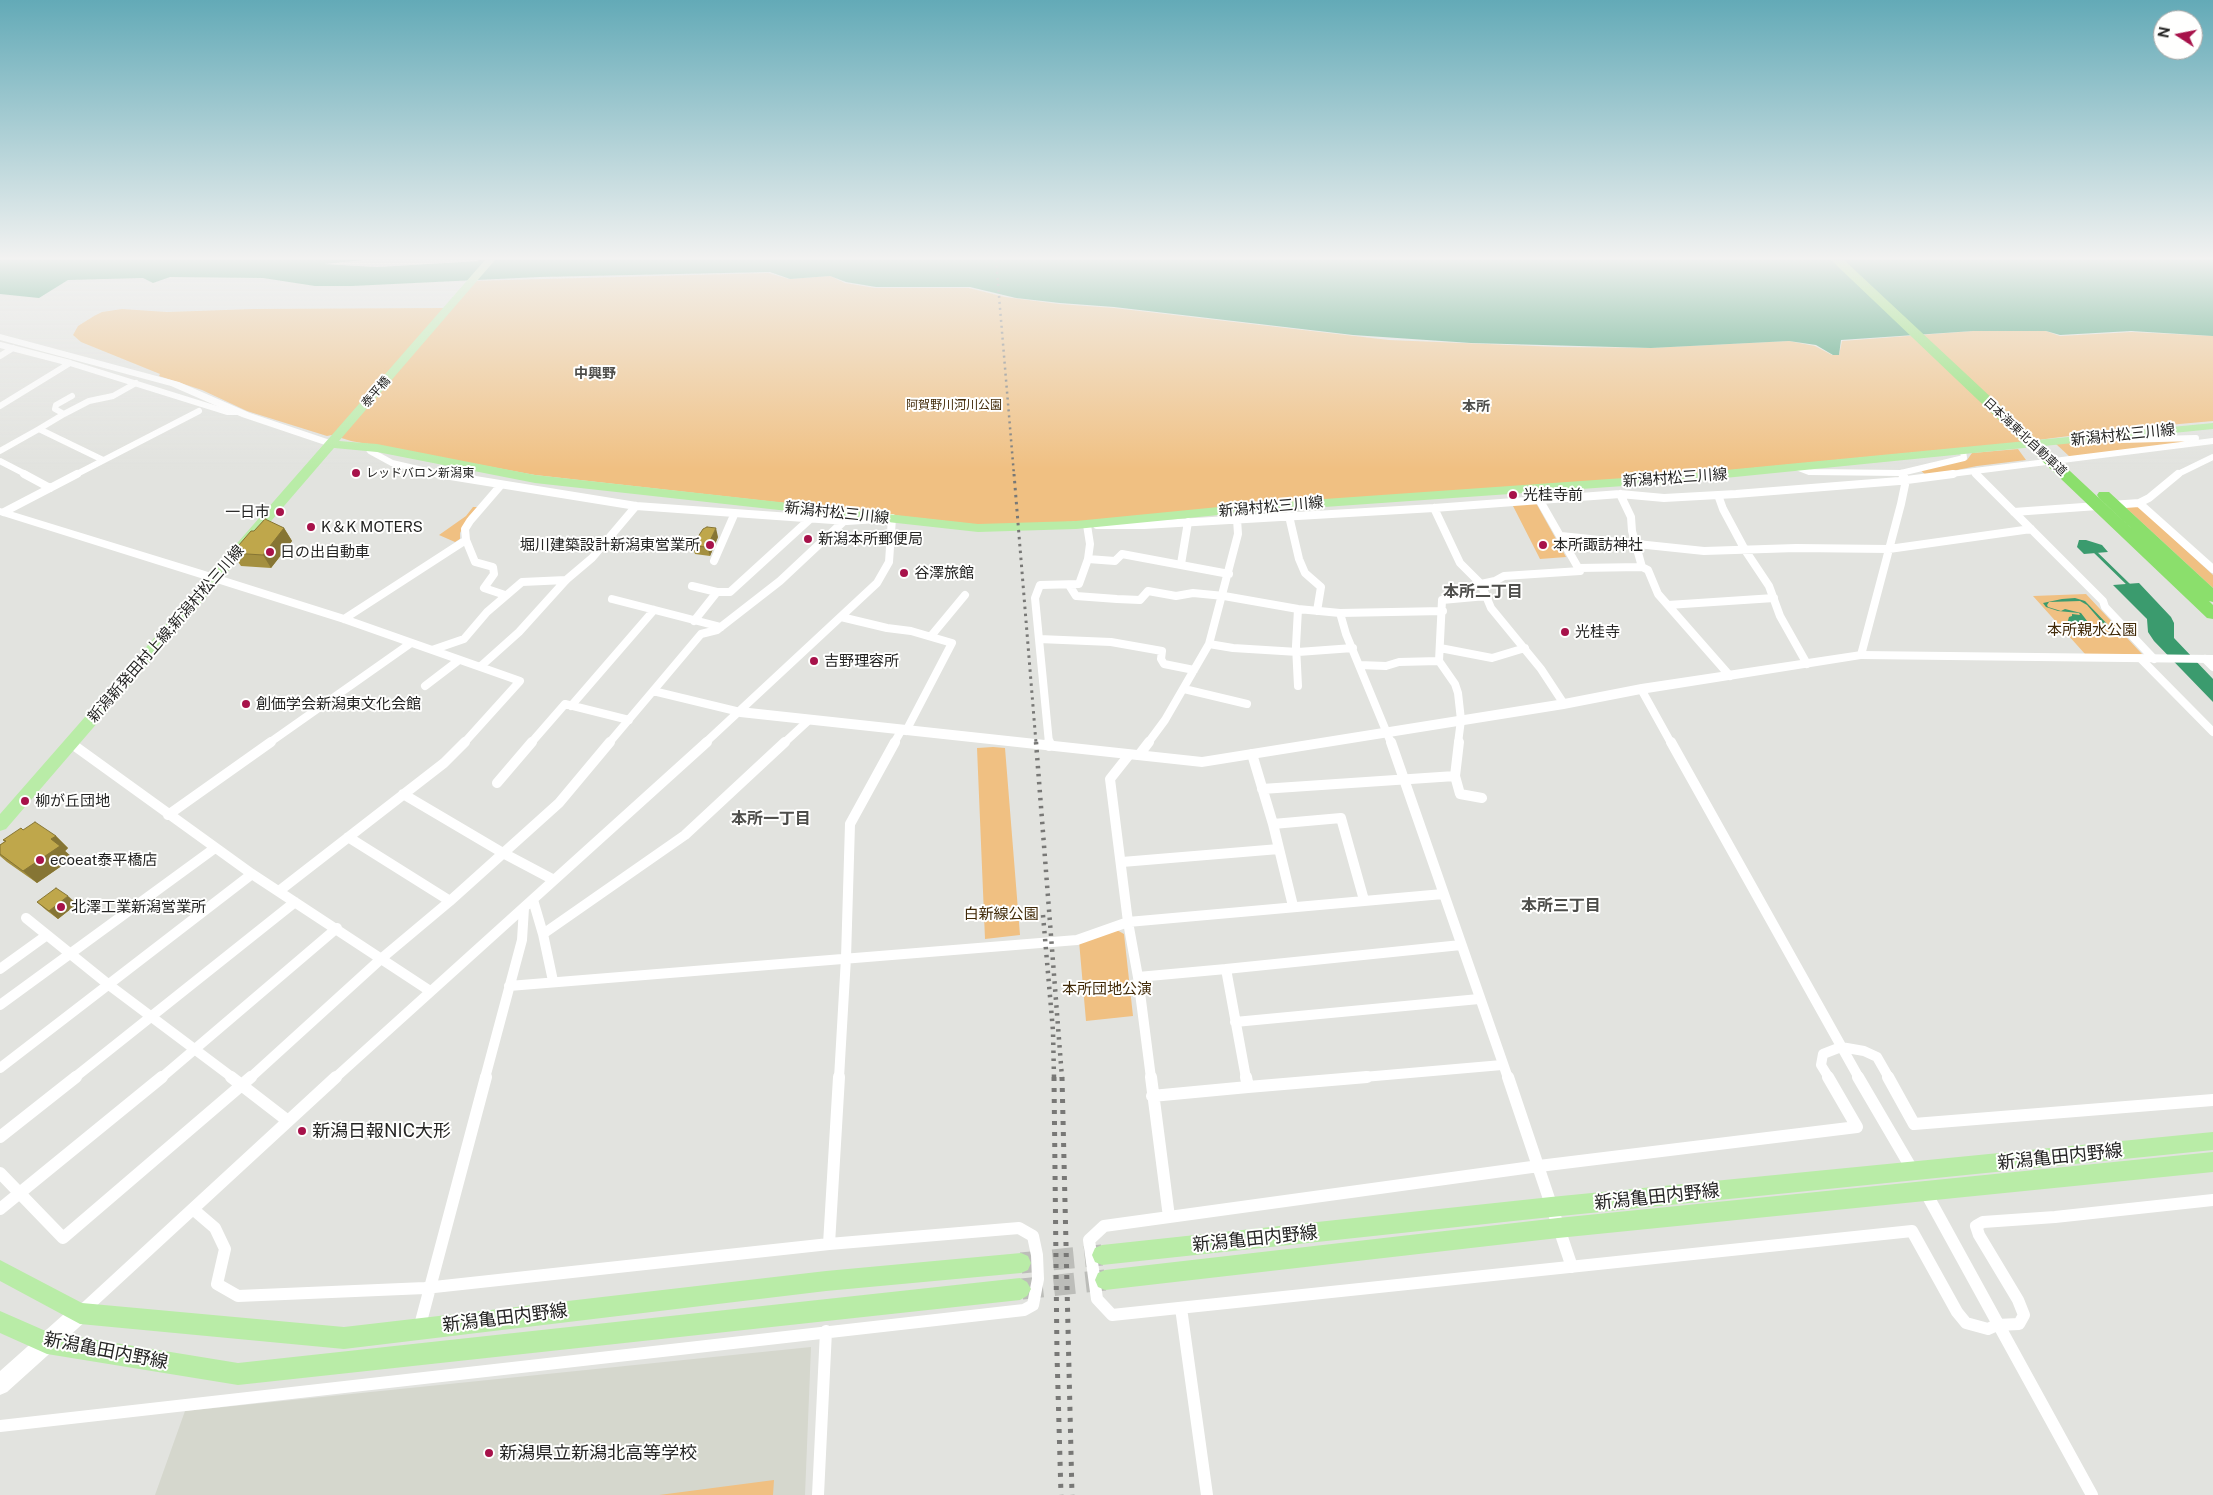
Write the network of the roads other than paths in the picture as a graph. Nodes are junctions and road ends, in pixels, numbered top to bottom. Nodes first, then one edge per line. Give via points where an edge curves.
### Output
1 (430, 330) edge
2 (1911, 330) edge
3 (1926, 330) edge
4 (0, 337) edge
5 (0, 344) edge
6 (13, 348) junction
7 (0, 356) edge
8 (70, 363) junction
9 (136, 383) junction
10 (72, 396) dead end
11 (0, 406) edge
12 (199, 411) dead end
13 (239, 412) junction
14 (64, 414) junction
15 (2213, 426) edge
16 (39, 429) junction
17 (2110, 436) junction
18 (2212, 441) edge
19 (332, 444) junction
20 (367, 447) junction
21 (0, 451) edge
22 (1963, 451) junction
23 (2213, 457) edge
24 (103, 460) junction
25 (0, 461) edge
26 (1796, 467) junction
27 (1974, 472) junction
28 (1904, 476) junction
29 (500, 486) junction
30 (50, 488) junction
31 (1620, 494) junction
32 (1718, 495) junction
33 (1540, 501) junction
34 (2139, 503) junction
35 (636, 506) junction
36 (1434, 508) junction
37 (2, 512) edge
38 (2014, 512) junction
39 (734, 515) junction
40 (1289, 516) junction
41 (892, 518) junction
42 (810, 519) junction
43 (1237, 519) junction
44 (844, 521) junction
45 (1188, 522) junction
46 (1082, 525) junction
47 (2031, 529) junction
48 (1561, 536) junction
49 (466, 540) junction
50 (1636, 545) junction
51 (1889, 549) junction
52 (1745, 550) junction
53 (1088, 560) junction
54 (714, 561) dead end
55 (1181, 564) junction
56 (1642, 567) junction
57 (1578, 568) junction
58 (2213, 570) edge
59 (1229, 574) junction
60 (214, 578) junction
61 (566, 580) junction
62 (1481, 584) junction
63 (1069, 585) junction
64 (692, 586) dead end
65 (717, 592) junction
66 (505, 595) junction
67 (965, 595) dead end
68 (1224, 596) junction
69 (1486, 596) junction
70 (2213, 597) edge
71 (1774, 598) junction
72 (612, 599) dead end
73 (1668, 605) junction
74 (654, 610) junction
75 (1298, 610) junction
76 (1317, 611) junction
77 (1443, 611) junction
78 (1340, 613) junction
79 (2213, 614) edge
80 (841, 617) junction
81 (344, 619) junction
82 (694, 620) junction
83 (720, 627) junction
84 (931, 636) junction
85 (1039, 639) junction
86 (411, 643) junction
87 (1209, 644) junction
88 (1353, 648) junction
89 (1440, 648) junction
90 (1525, 648) junction
91 (432, 650) junction
92 (1298, 652) junction
93 (1860, 656) junction
94 (2148, 659) junction
95 (459, 660) junction
96 (1439, 661) junction
97 (2210, 662) edge
98 (1807, 664) junction
99 (1359, 665) junction
100 (481, 666) junction
101 (1194, 670) junction
102 (1730, 676) junction
103 (425, 686) dead end
104 (1298, 686) dead end
105 (1184, 689) junction
106 (1642, 689) junction
107 (653, 692) junction
108 (1247, 704) dead end
109 (1564, 704) junction
110 (571, 706) junction
111 (740, 712) junction
112 (629, 720) junction
113 (809, 720) junction
114 (1462, 720) junction
115 (904, 731) junction
116 (1386, 732) junction
117 (2213, 732) edge
118 (72, 744) junction
119 (1049, 746) junction
120 (1252, 754) junction
121 (1134, 755) junction
122 (1455, 776) junction
123 (1403, 780) junction
124 (496, 783) dead end
125 (1262, 788) junction
126 (403, 794) junction
127 (1482, 798) dead end
128 (168, 815) junction
129 (1273, 824) junction
130 (0, 825) edge
131 (348, 837) junction
132 (215, 848) junction
133 (1279, 849) junction
134 (503, 854) junction
135 (1122, 862) junction
136 (252, 874) junction
137 (554, 880) junction
138 (279, 891) junction
139 (1443, 894) junction
140 (533, 900) junction
141 (1364, 900) junction
142 (450, 901) junction
143 (295, 902) junction
144 (1294, 906) junction
145 (524, 908) junction
146 (26, 918) dead end
147 (1128, 922) junction
148 (337, 928) junction
149 (544, 934) junction
150 (47, 935) junction
151 (1462, 945) junction
152 (70, 953) junction
153 (382, 958) junction
154 (846, 958) junction
155 (0, 969) edge
156 (1226, 969) junction
157 (1138, 976) junction
158 (553, 981) junction
159 (109, 985) junction
160 (509, 986) junction
161 (430, 991) junction
162 (1479, 999) junction
163 (0, 1005) edge
164 (150, 1016) junction
165 (1235, 1022) junction
166 (1841, 1047) junction
167 (195, 1050) junction
168 (1502, 1065) junction
169 (0, 1068) edge
170 (242, 1085) junction
171 (1248, 1087) junction
172 (1152, 1096) junction
173 (2213, 1100) edge
174 (288, 1121) junction
175 (0, 1137) edge
176 (2213, 1141) edge
177 (2213, 1162) edge
178 (1539, 1166) junction
179 (1914, 1172) junction
180 (0, 1173) edge
181 (1925, 1191) junction
182 (20, 1192) junction
183 (2213, 1200) edge
184 (1551, 1207) junction
185 (0, 1209) edge
186 (194, 1210) junction
187 (1168, 1217) junction
188 (1558, 1228) junction
189 (829, 1244) junction
190 (1102, 1255) tunnel mouth
191 (1020, 1263) tunnel mouth
192 (1572, 1266) junction
193 (0, 1270) edge
194 (1106, 1280) tunnel mouth
195 (430, 1288) junction
196 (1020, 1289) tunnel mouth
197 (1181, 1308) junction
198 (80, 1313) junction
199 (0, 1322) edge
200 (1997, 1325) junction
201 (419, 1329) junction
202 (826, 1331) junction
203 (47, 1343) junction
204 (0, 1385) edge
205 (0, 1426) edge
206 (818, 1495) edge
207 (1207, 1495) edge
208 (2092, 1495) edge

1 - 19 main road, 泰平橋
2 - 79 highway, 日本海東北自動車道
3 - 70 highway, 日本海東北自動車道
4 - 13 street via 176,384
5 - 6 street
6 - 7 street
6 - 8 street
8 - 9 street
8 - 11 street
9 - 13 street via 227,412
9 - 14 street via 113,396 89,401
10 - 14 street via 54,409
12 - 24 street
13 - 19 street
14 - 16 street
15 - 17 main road, 新潟村松三川線
16 - 21 street
16 - 24 street
17 - 18 street via 2122,440 2196,438
17 - 22 main road, 新潟村松三川線
18 - 27 street
19 - 20 main road, 新潟村松三川線
19 - 60 main road, 新潟新発田村上線;新潟村松三川線
20 - 29 street via 392,463
20 - 41 main road, 新潟村松三川線 via 535,479
22 - 26 main road, 新潟村松三川線
22 - 28 street via 1964,458
23 - 34 street via 2176,475
24 - 30 street
25 - 30 street
26 - 28 street via 1809,472 1858,471
26 - 46 main road, 新潟村松三川線 via 1239,509
27 - 28 street
27 - 38 street
28 - 32 street
28 - 51 street
29 - 35 street
29 - 49 street via 465,529
30 - 37 street
31 - 32 street via 1664,498
31 - 33 street
31 - 50 street via 1631,517
32 - 52 street
33 - 36 street
33 - 48 street
34 - 38 street
34 - 58 street
35 - 39 street
35 - 61 street via 592,558
36 - 40 street
36 - 62 street via 1460,563
37 - 60 street
38 - 47 street
39 - 42 street
39 - 54 street
40 - 43 street
40 - 76 street via 1305,573 1321,587
41 - 44 street
41 - 46 main road, 新潟村松三川線 via 978,528
41 - 80 street via 891,551 884,574
42 - 44 street
42 - 65 street via 730,592
43 - 45 street
43 - 59 street via 1238,534
44 - 83 street via 780,581
45 - 46 street
45 - 55 street
46 - 53 street via 1090,544
47 - 51 street
47 - 94 street via 2103,601 2104,607
48 - 50 street
48 - 57 street
49 - 66 street via 475,562 493,567 494,574 484,588
49 - 81 street
50 - 52 street via 1704,551
50 - 56 street
51 - 52 street
51 - 93 street
52 - 71 street
53 - 55 street via 1115,561 1122,554
53 - 63 street via 1079,584
55 - 59 street
56 - 57 street
56 - 73 street via 1648,570 1658,594
57 - 62 street via 1580,571 1504,576
59 - 68 street
60 - 81 street
60 - 118 main road, 新潟新発田村上線;新潟村松三川線
61 - 66 street via 522,582
61 - 100 street via 533,618
62 - 69 street
63 - 68 street via 1076,596 1117,600 1140,600 1148,592 1176,596 1193,593
63 - 85 street via 1040,585 1035,598
64 - 65 street
65 - 82 street
66 - 91 street via 464,639
67 - 84 street
68 - 75 street
68 - 87 street
69 - 77 street via 1442,600
69 - 90 street via 1503,625
71 - 73 street
71 - 98 street via 1780,616
72 - 74 street
73 - 102 street
74 - 82 street
74 - 110 street
75 - 76 street
75 - 92 street
76 - 78 street
77 - 78 street
77 - 89 street
78 - 88 street
80 - 84 street
80 - 111 street
81 - 86 street
82 - 83 street
83 - 107 street via 701,634
84 - 115 street via 952,643
85 - 101 street via 1111,642 1162,652 1164,664
85 - 119 street
86 - 91 street
86 - 128 street
87 - 92 street
87 - 101 street
88 - 92 street
88 - 99 street
89 - 90 street via 1492,658
89 - 96 street
90 - 109 street
91 - 95 street
92 - 104 street
93 - 94 street
93 - 98 street
94 - 97 street
94 - 117 street
95 - 100 street
95 - 103 street
96 - 99 street
96 - 114 street via 1455,684
98 - 102 street
99 - 116 street
100 - 126 street via 520,681 444,763
101 - 105 street
102 - 106 street
105 - 108 street
105 - 121 street via 1165,720
106 - 109 street
106 - 166 street
107 - 111 street
107 - 112 street
109 - 114 street
110 - 112 street
110 - 124 street via 565,704
111 - 113 street
111 - 137 street
112 - 134 street via 559,803
113 - 115 street
113 - 149 street via 684,835
114 - 116 street
114 - 122 street
115 - 119 street
115 - 154 street via 850,824
116 - 120 street
116 - 123 street
118 - 128 street
118 - 130 main road, 新潟新発田村上線;新潟村松三川線
119 - 121 street
120 - 121 street via 1202,762
120 - 125 street
121 - 135 street via 1110,779
122 - 123 street
122 - 127 street via 1460,794
123 - 125 street
123 - 139 street
125 - 129 street
126 - 131 street
126 - 134 street
128 - 132 street
129 - 133 street
129 - 141 street via 1340,818
131 - 138 street
131 - 142 street
132 - 136 street
132 - 152 street
133 - 135 street
133 - 144 street
134 - 137 street
134 - 142 street
135 - 147 street
136 - 138 street
136 - 159 street
137 - 140 street
138 - 143 street
139 - 141 street
139 - 151 street
140 - 145 street
140 - 149 street
141 - 144 street
142 - 153 street
143 - 148 street
143 - 164 street
144 - 147 street
145 - 160 street via 522,940
145 - 161 street
146 - 150 street
147 - 154 street via 1076,940
147 - 157 street
148 - 153 street
148 - 167 street
149 - 158 street
150 - 152 street
150 - 155 street
151 - 156 street
151 - 162 street
152 - 159 street
152 - 163 street
153 - 161 street
153 - 170 street
154 - 158 street
154 - 189 street
156 - 157 street
156 - 165 street
157 - 172 street
158 - 160 street
159 - 164 street
159 - 169 street
160 - 195 street
161 - 174 street
162 - 165 street
162 - 168 street
164 - 167 street
164 - 175 street
165 - 171 street
166 - 173 street via 1877,1057 1914,1124
166 - 178 street via 1822,1054 1821,1065 1857,1127
166 - 179 street
167 - 170 street
167 - 182 street
168 - 171 street
168 - 178 street
170 - 174 street
170 - 182 street via 64,1238
171 - 172 street
172 - 187 street
174 - 186 street
176 - 179 main road, 新潟亀田内野線
177 - 181 main road, 新潟亀田内野線
178 - 184 street
178 - 187 street
179 - 181 street
179 - 184 main road, 新潟亀田内野線
180 - 182 street
181 - 188 main road, 新潟亀田内野線
181 - 200 street
182 - 185 street
183 - 200 street via 1983,1222 1976,1226 2024,1315 2020,1324
184 - 188 street
184 - 190 main road, 新潟亀田内野線
186 - 195 street via 215,1228 225,1249 217,1284 238,1296
186 - 198 street
187 - 197 street via 1104,1226 1089,1240 1093,1286 1096,1299 1112,1315
188 - 192 street
188 - 194 main road, 新潟亀田内野線
189 - 195 street
189 - 202 street via 1019,1228 1033,1236 1038,1279 1033,1305 1024,1310
191 - 201 main road, 新潟亀田内野線 via 826,1280
192 - 197 street
192 - 200 street via 1912,1231 1966,1323 1988,1328
193 - 198 main road, 新潟亀田内野線
195 - 201 street
196 - 203 main road, 新潟亀田内野線 via 238,1374
197 - 207 street
198 - 201 main road, 新潟亀田内野線 via 344,1338
198 - 203 street
199 - 203 main road, 新潟亀田内野線
200 - 208 street
202 - 205 street
202 - 206 street
203 - 204 street

